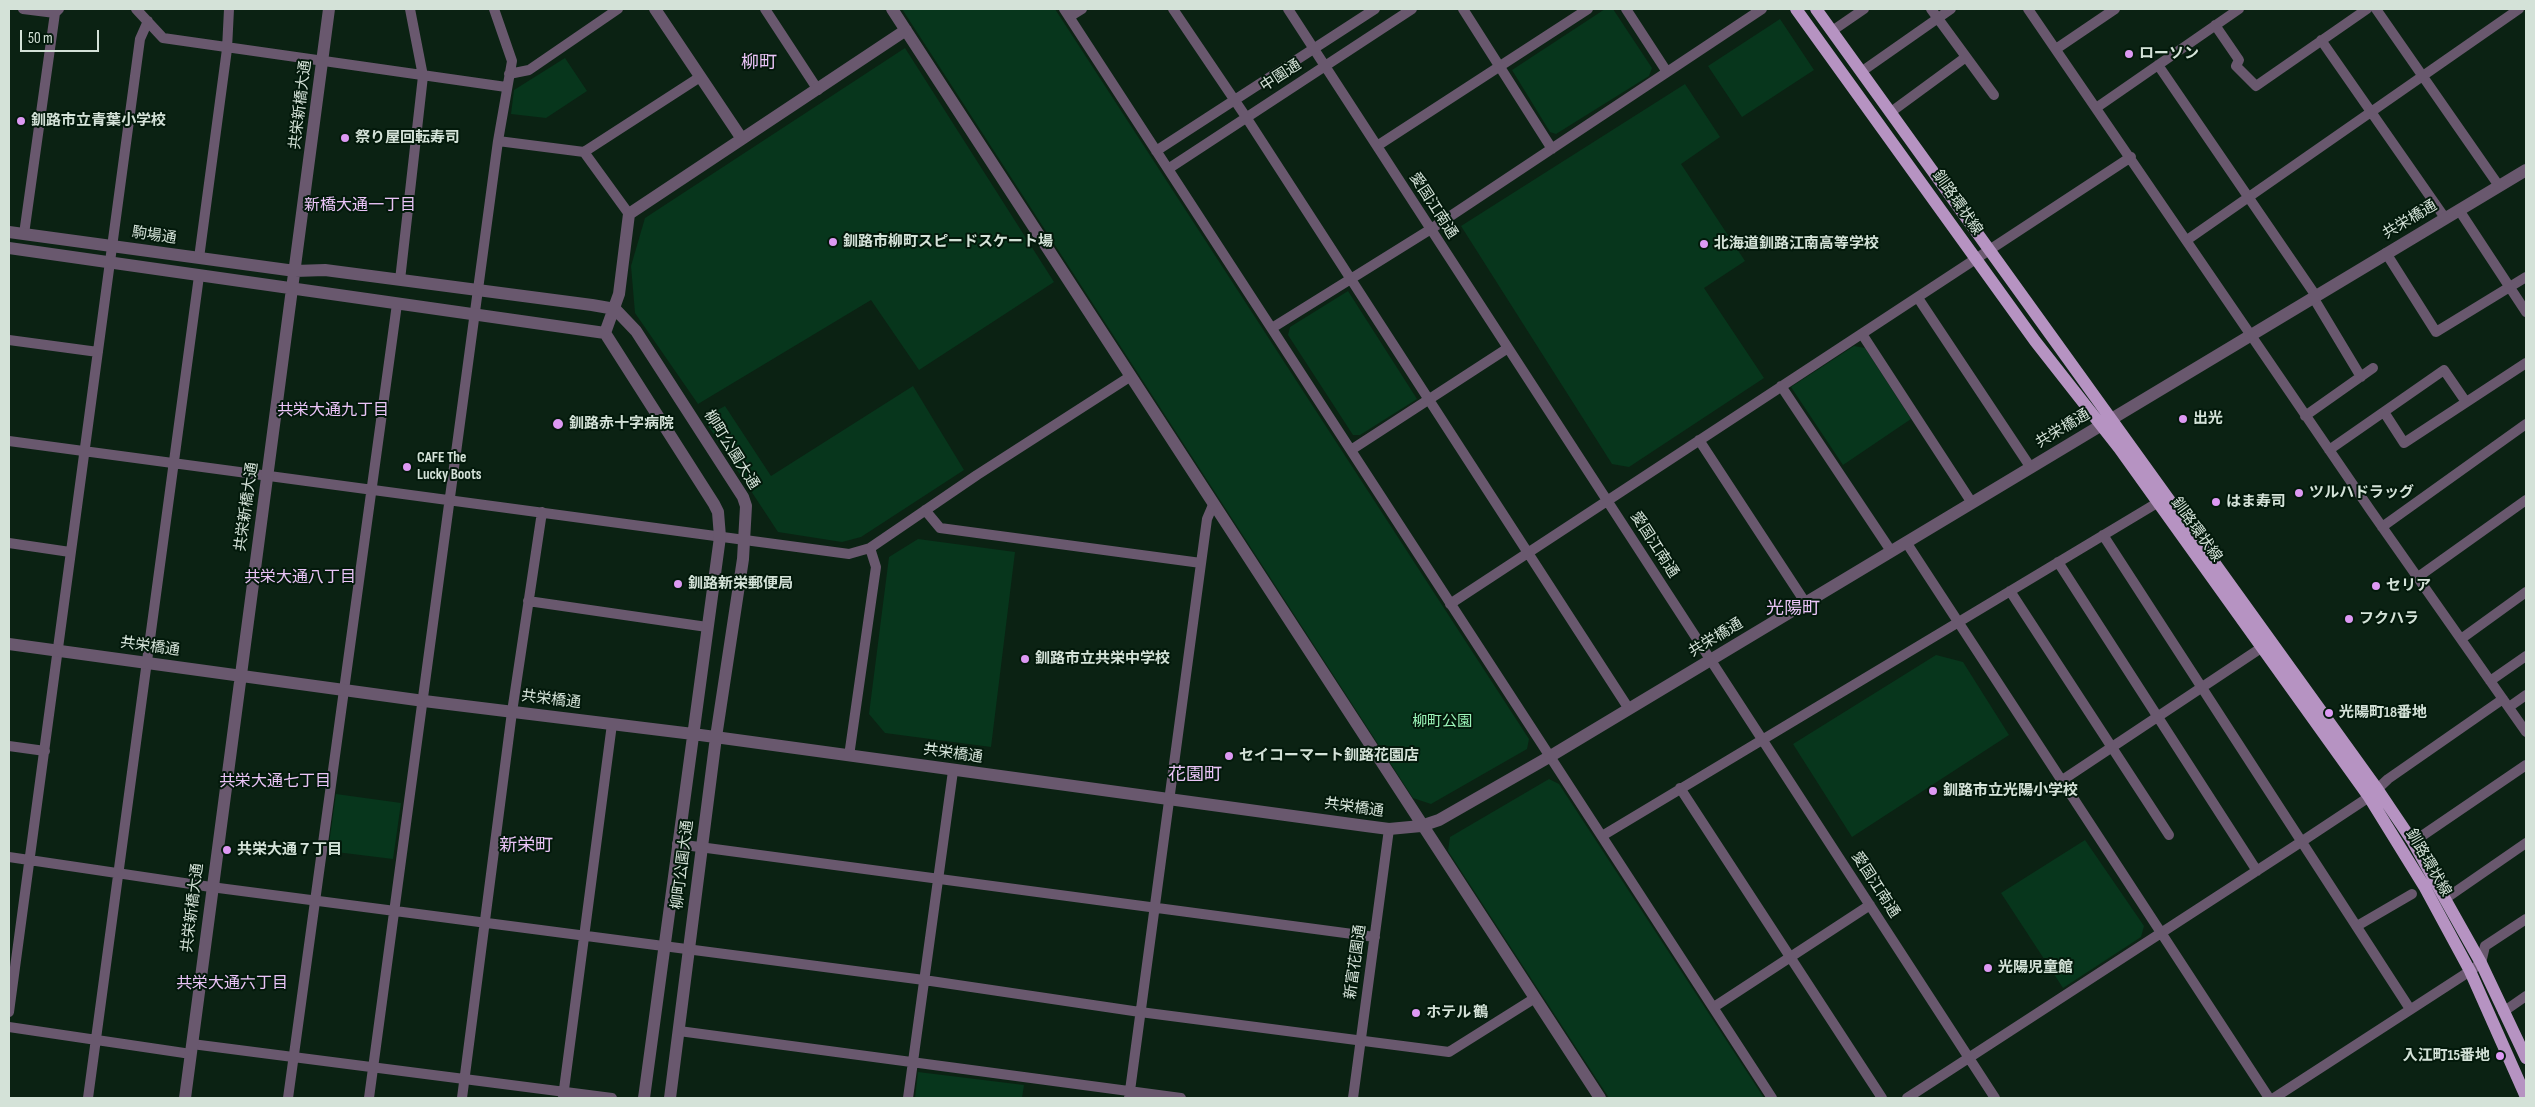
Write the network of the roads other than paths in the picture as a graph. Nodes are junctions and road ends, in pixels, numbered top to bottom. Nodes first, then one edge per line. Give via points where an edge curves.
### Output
1 (23, 9) edge
2 (136, 9) edge
3 (229, 9) edge
4 (329, 9) edge
5 (410, 9) edge
6 (494, 9) edge
7 (618, 9) edge
8 (655, 9) edge
9 (765, 9) edge
10 (892, 9) edge
11 (1082, 9) edge
12 (1173, 9) edge
13 (1288, 9) edge
14 (1375, 9) edge
15 (1412, 9) edge
16 (1464, 9) edge
17 (1588, 9) edge
18 (1626, 9) edge
19 (1762, 9) edge
20 (1796, 9) edge
21 (1816, 9) edge
22 (1864, 9) edge
23 (1931, 9) edge
24 (1951, 9) edge
25 (2115, 9) edge
26 (2239, 9) edge
27 (2367, 9) edge
28 (2376, 9) edge
29 (2519, 9) edge
30 (2031, 10) edge
31 (57, 11) edge
32 (1066, 13) edge
33 (1938, 18) junction
34 (148, 21) junction
35 (2215, 25) junction
36 (906, 30) junction
37 (1832, 31) junction
38 (2321, 40) junction
39 (227, 49) junction
40 (1314, 49) junction
41 (2056, 49) junction
42 (1966, 57) junction
43 (323, 62) junction
44 (2158, 65) junction
45 (1325, 66) junction
46 (1500, 67) junction
47 (1667, 72) junction
48 (1861, 72) junction
49 (509, 74) junction
50 (2422, 75) junction
51 (423, 76) junction
52 (700, 77) junction
53 (506, 87) junction
54 (818, 90) junction
55 (1994, 95) dead end
56 (1234, 100) junction
57 (2096, 108) junction
58 (2372, 111) junction
59 (1891, 112) junction
60 (1246, 117) junction
61 (742, 139) junction
62 (498, 141) junction
63 (1376, 146) junction
64 (1552, 148) junction
65 (1156, 151) junction
66 (584, 152) junction
67 (2130, 157) junction
68 (1168, 169) junction
69 (2526, 170) edge
70 (2499, 186) junction
71 (2249, 196) junction
72 (2459, 210) junction
73 (629, 214) junction
74 (2445, 218) junction
75 (1431, 229) junction
76 (9, 232) edge
77 (24, 234) junction
78 (2187, 240) junction
79 (113, 246) junction
80 (9, 248) edge
81 (1989, 250) junction
82 (2386, 253) junction
83 (199, 258) junction
84 (1976, 258) junction
85 (111, 262) junction
86 (295, 271) junction
87 (199, 276) junction
88 (2526, 277) edge
89 (400, 280) junction
90 (1349, 280) junction
91 (2510, 287) junction
92 (294, 288) junction
93 (478, 290) junction
94 (2315, 296) junction
95 (1918, 298) junction
96 (397, 304) junction
97 (615, 309) junction
98 (2526, 312) edge
99 (477, 315) junction
100 (1272, 328) junction
101 (605, 333) junction
102 (1862, 334) junction
103 (2252, 335) junction
104 (9, 340) edge
105 (1508, 348) junction
106 (98, 352) junction
107 (2526, 363) edge
108 (2373, 368) dead end
109 (1131, 376) junction
110 (2361, 377) junction
111 (1781, 386) junction
112 (1428, 400) junction
113 (2466, 402) junction
114 (2384, 412) junction
115 (2306, 416) junction
116 (2112, 419) junction
117 (2526, 424) edge
118 (2100, 426) junction
119 (1699, 440) junction
120 (9, 441) edge
121 (84, 450) junction
122 (1351, 450) junction
123 (2329, 450) junction
124 (174, 463) junction
125 (2031, 468) junction
126 (268, 476) junction
127 (372, 490) junction
128 (450, 500) junction
129 (1608, 500) junction
130 (2526, 500) edge
131 (1972, 503) junction
132 (2157, 503) junction
133 (1213, 505) junction
134 (926, 510) junction
135 (542, 512) junction
136 (2382, 527) junction
137 (2103, 535) junction
138 (720, 536) junction
139 (745, 540) junction
140 (1906, 542) junction
141 (9, 543) edge
142 (870, 548) junction
143 (1891, 551) junction
144 (70, 552) junction
145 (1527, 552) junction
146 (2058, 562) junction
147 (1201, 564) junction
148 (2418, 577) junction
149 (2010, 591) junction
150 (2526, 592) edge
151 (528, 601) junction
152 (1805, 602) junction
153 (1450, 604) junction
154 (1958, 622) junction
155 (707, 627) junction
156 (2461, 639) junction
157 (9, 644) edge
158 (2266, 645) junction
159 (57, 651) junction
160 (2526, 656) edge
161 (1711, 660) junction
162 (147, 663) junction
163 (241, 675) junction
164 (2490, 681) junction
165 (2202, 688) junction
166 (344, 689) junction
167 (2526, 695) edge
168 (424, 701) junction
169 (2506, 703) junction
170 (1628, 709) junction
171 (512, 712) junction
172 (2159, 717) junction
173 (612, 724) junction
174 (2526, 732) edge
175 (693, 734) junction
176 (716, 737) junction
177 (1763, 740) junction
178 (9, 746) edge
179 (2112, 748) junction
180 (44, 751) junction
181 (849, 756) junction
182 (1549, 757) junction
183 (2526, 765) edge
184 (953, 771) junction
185 (2061, 781) junction
186 (1680, 788) junction
187 (2373, 793) junction
188 (1169, 799) junction
189 (1421, 826) junction
190 (1389, 829) junction
191 (2169, 835) dead end
192 (1602, 836) junction
193 (2301, 842) junction
194 (2413, 842) junction
195 (2526, 843) edge
196 (677, 844) junction
197 (702, 847) junction
198 (9, 857) edge
199 (29, 860) junction
200 (2257, 871) junction
201 (118, 874) junction
202 (938, 878) junction
203 (211, 887) junction
204 (2412, 894) dead end
205 (2445, 899) junction
206 (316, 900) junction
207 (1870, 905) junction
208 (1155, 907) junction
209 (395, 911) junction
210 (2526, 919) edge
211 (486, 922) junction
212 (2357, 926) junction
213 (2160, 934) junction
214 (584, 936) junction
215 (1374, 938) junction
216 (664, 946) junction
217 (13, 948) edge
218 (689, 950) junction
219 (1791, 956) junction
220 (2480, 963) junction
221 (2470, 971) junction
222 (924, 980) junction
223 (2526, 996) edge
224 (1535, 998) junction
225 (1714, 1007) junction
226 (2410, 1009) junction
227 (9, 1012) edge
228 (1140, 1012) junction
229 (2503, 1012) junction
230 (9, 1027) edge
231 (679, 1031) junction
232 (96, 1040) junction
233 (1360, 1040) junction
234 (192, 1049) junction
235 (293, 1057) junction
236 (1969, 1058) junction
237 (2526, 1058) edge
238 (913, 1061) junction
239 (373, 1068) junction
240 (464, 1080) junction
241 (564, 1095) edge
242 (1129, 1095) edge
243 (2526, 1096) edge
244 (88, 1098) edge
245 (185, 1098) edge
246 (288, 1098) edge
247 (370, 1098) edge
248 (462, 1098) edge
249 (612, 1098) edge
250 (644, 1098) edge
251 (670, 1098) edge
252 (908, 1098) edge
253 (1181, 1098) edge
254 (1353, 1098) edge
255 (1600, 1098) edge
256 (1772, 1098) edge
257 (1882, 1098) edge
258 (1907, 1098) edge
259 (1995, 1098) edge
260 (2269, 1098) edge
261 (2274, 1098) edge

1 - 31 street
2 - 34 street
3 - 39 street
4 - 43 street, 共栄新橋大通
5 - 51 street
6 - 49 street via 512,61
7 - 49 street via 529,70
8 - 52 street
9 - 54 street
10 - 36 street
11 - 32 street
12 - 56 street
13 - 40 street, 愛国江南通
14 - 40 street, 中園通
15 - 45 street, 中園通
16 - 46 street
17 - 46 street
18 - 47 street
19 - 47 street
20 - 84 main road, 釧路環状線
21 - 37 main road, 釧路環状線
22 - 37 street
23 - 33 street
24 - 33 street
25 - 41 street
26 - 35 street
27 - 38 street
28 - 50 street
29 - 50 street
30 - 41 street
31 - 77 street
32 - 65 street
33 - 42 street
33 - 48 street
34 - 39 street via 163,38
34 - 79 street via 140,39
35 - 38 street via 2239,60 2236,66 2256,86
35 - 44 street
36 - 54 street
36 - 109 street
37 - 48 main road, 釧路環状線
38 - 58 street
39 - 43 street
39 - 83 street
40 - 45 street, 愛国江南通
40 - 56 street, 中園通
41 - 57 street
42 - 55 street
42 - 59 street
43 - 51 street
43 - 86 street, 共栄新橋大通
44 - 57 street
44 - 71 street
45 - 60 street, 中園通
45 - 63 street, 愛国江南通
46 - 63 street
46 - 64 street
47 - 64 street
48 - 59 main road, 釧路環状線
49 - 53 street
50 - 58 street
50 - 70 street
51 - 53 street
51 - 89 street
52 - 61 street
52 - 66 street
53 - 62 street
54 - 61 street
56 - 60 street
56 - 65 street, 中園通
57 - 67 street
58 - 71 street
58 - 74 street
59 - 81 main road, 釧路環状線
60 - 68 street, 中園通
60 - 90 street
61 - 73 street
62 - 66 street
62 - 93 street
63 - 75 street, 愛国江南通
64 - 75 street
65 - 68 street
66 - 73 street
67 - 78 street
67 - 81 street
68 - 100 street
69 - 70 street, 共栄橋通
70 - 72 street, 共栄橋通
71 - 78 street
71 - 94 street
72 - 74 street, 共栄橋通
72 - 91 street
73 - 97 street
74 - 82 street, 共栄橋通
75 - 90 street
75 - 105 street, 愛国江南通
76 - 77 street, 駒場通
77 - 79 street, 駒場通
78 - 103 street
79 - 83 street, 駒場通
79 - 85 street
80 - 85 street
81 - 84 street
81 - 116 main road, 釧路環状線
82 - 91 street via 2436,332
82 - 94 street, 共栄橋通
83 - 86 street, 駒場通
84 - 95 street
84 - 118 main road, 釧路環状線
85 - 87 street
85 - 106 street
86 - 89 street via 325,270
86 - 92 street, 共栄新橋大通
87 - 92 street
87 - 124 street
88 - 91 street
89 - 93 street
90 - 100 street
90 - 112 street
91 - 98 street
92 - 96 street
92 - 126 street, 共栄新橋大通
93 - 97 street
93 - 99 street
94 - 103 street, 共栄橋通
94 - 110 street
95 - 102 street
95 - 125 street
96 - 99 street
96 - 127 street
97 - 101 street
97 - 139 street, 柳町公園大通 via 636,331 743,497 746,506
99 - 101 street
99 - 128 street
100 - 122 street
101 - 138 street, 柳町公園大通 via 714,504
102 - 111 street
102 - 131 street
103 - 115 street
103 - 116 street, 共栄橋通
104 - 106 street
105 - 112 street
105 - 129 street, 愛国江南通
106 - 121 street
107 - 113 street
108 - 110 street
109 - 133 street
109 - 134 street
110 - 115 street
111 - 119 street
111 - 143 street
112 - 122 street
112 - 145 street
113 - 114 street via 2404,443
113 - 114 street via 2444,370
114 - 123 street
115 - 123 street
116 - 118 street, 共栄橋通
116 - 158 main road, 釧路環状線
117 - 136 street
118 - 125 street, 共栄橋通
118 - 132 main road, 釧路環状線
119 - 129 street
119 - 152 street
120 - 121 street
121 - 124 street
121 - 144 street
122 - 153 street
123 - 136 street
124 - 126 street
124 - 162 street
125 - 131 street, 共栄橋通
126 - 127 street
126 - 163 street, 共栄新橋大通
127 - 128 street
127 - 166 street
128 - 135 street
128 - 168 street
129 - 145 street
129 - 161 street, 愛国江南通
130 - 148 street
131 - 140 street, 共栄橋通
132 - 137 street
132 - 158 main road, 釧路環状線
133 - 147 street via 1207,519
133 - 189 street
134 - 142 street
134 - 147 street via 940,528
135 - 138 street
135 - 151 street
136 - 148 street
137 - 146 street
137 - 165 street
138 - 139 street
138 - 155 street, 柳町公園大通
139 - 142 street via 850,554
139 - 176 street, 柳町公園大通
140 - 143 street, 共栄橋通
140 - 154 street
141 - 144 street
142 - 181 street via 876,567
143 - 152 street, 共栄橋通
144 - 159 street
145 - 153 street
145 - 170 street
146 - 149 street
146 - 172 street
147 - 188 street
148 - 156 street
149 - 154 street
149 - 179 street
150 - 156 street
151 - 155 street
151 - 171 street
152 - 161 street, 共栄橋通
153 - 182 street
154 - 177 street
154 - 185 street
155 - 175 street, 柳町公園大通
156 - 164 street
157 - 159 street, 共栄橋通
158 - 165 street
158 - 187 main road, 釧路環状線
159 - 162 street, 共栄橋通
159 - 180 street
160 - 164 street
161 - 170 street, 共栄橋通
161 - 177 street, 愛国江南通
162 - 163 street, 共栄橋通
162 - 201 street
163 - 166 street, 共栄橋通
163 - 203 street, 共栄新橋大通
164 - 169 street
165 - 172 street
165 - 193 street
166 - 168 street, 共栄橋通
166 - 206 street
167 - 169 street
168 - 171 street, 共栄橋通
168 - 209 street
169 - 174 street
169 - 187 street via 2388,779
170 - 182 street, 共栄橋通
171 - 173 street, 共栄橋通
171 - 211 street
172 - 179 street
172 - 200 street
173 - 175 street, 共栄橋通
173 - 214 street
175 - 176 street, 共栄橋通
175 - 196 street, 柳町公園大通
176 - 181 street, 共栄橋通
176 - 197 street, 柳町公園大通
177 - 186 street
177 - 207 street, 愛国江南通
178 - 180 street
179 - 185 street
179 - 191 street
180 - 199 street
181 - 184 street, 共栄橋通
182 - 189 street, 共栄橋通 via 1439,820
182 - 192 street
183 - 194 street
184 - 188 street, 共栄橋通
184 - 202 street
185 - 213 street
186 - 192 street
186 - 219 street
187 - 193 street
187 - 194 main road, 釧路環状線
187 - 221 main road, 釧路環状線
188 - 190 street, 共栄橋通
188 - 208 street
189 - 190 street, 共栄橋通
189 - 224 street
190 - 215 street, 新富花園通
192 - 225 street
193 - 200 street
193 - 212 street
194 - 205 main road, 釧路環状線
195 - 205 street
196 - 197 street
196 - 216 street, 柳町公園大通
197 - 202 street
197 - 218 street, 柳町公園大通
198 - 199 street
199 - 201 street
199 - 217 street
200 - 213 street
201 - 203 street
201 - 232 street
202 - 208 street
202 - 222 street
203 - 206 street
203 - 234 street, 共栄新橋大通
204 - 212 street
205 - 220 main road, 釧路環状線
206 - 209 street
206 - 235 street
207 - 219 street
207 - 236 street, 愛国江南通
208 - 215 street
208 - 228 street
209 - 211 street
209 - 239 street
210 - 220 street via 2485,946
211 - 214 street
211 - 240 street
212 - 226 street
213 - 236 street
213 - 260 street
214 - 216 street
214 - 241 street
215 - 233 street, 新富花園通
216 - 218 street
216 - 250 street, 柳町公園大通
217 - 227 street
218 - 222 street
218 - 231 street, 柳町公園大通
219 - 225 street
219 - 257 street
220 - 221 street
220 - 229 main road, 釧路環状線
221 - 226 street
221 - 243 main road, 釧路環状線
222 - 228 street
222 - 238 street
223 - 229 street
224 - 233 street via 1449,1052
224 - 255 street
225 - 256 street
226 - 261 street
228 - 233 street
228 - 242 street
229 - 237 main road, 釧路環状線
230 - 232 street
231 - 238 street
231 - 251 street, 柳町公園大通
232 - 234 street
232 - 244 street
233 - 254 street, 新富花園通
234 - 235 street
234 - 245 street, 共栄新橋大通
235 - 239 street
235 - 246 street
236 - 258 street
236 - 259 street, 愛国江南通
238 - 242 street
238 - 252 street
239 - 240 street
239 - 247 street
240 - 241 street
240 - 248 street
241 - 249 street
242 - 253 street

